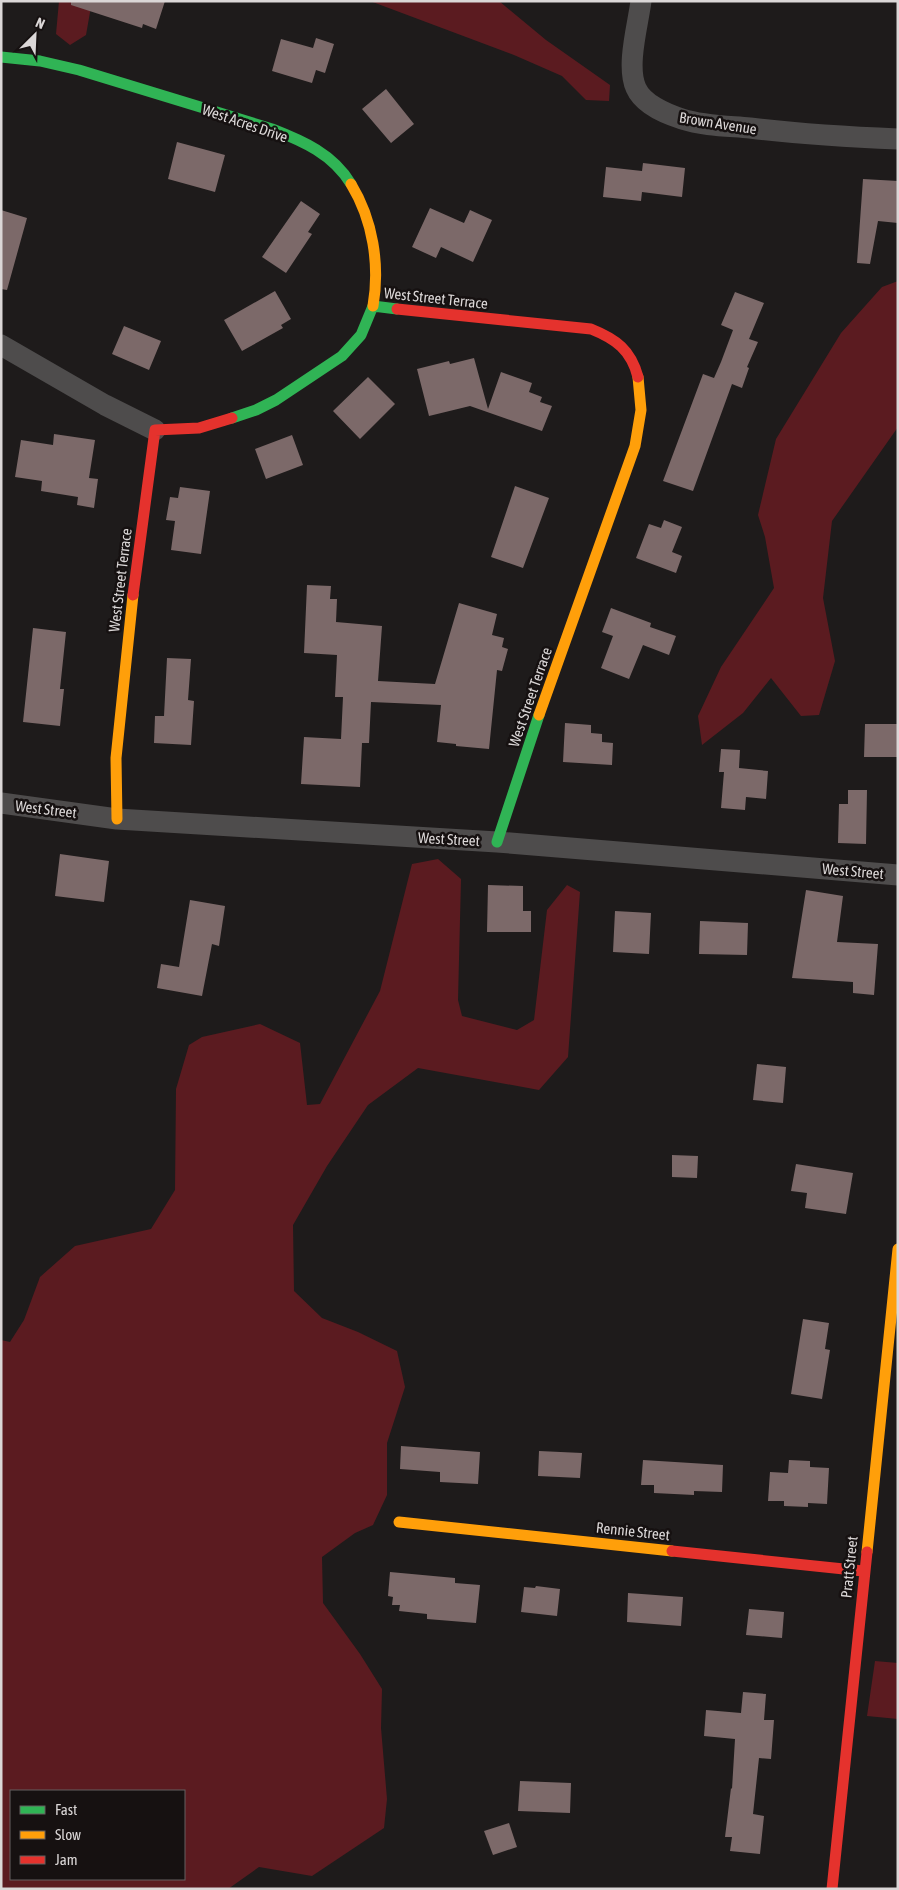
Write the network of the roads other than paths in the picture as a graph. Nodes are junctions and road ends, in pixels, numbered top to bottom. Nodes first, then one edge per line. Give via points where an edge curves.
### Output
1 (641, 1) edge
2 (1, 57) edge
3 (898, 139) edge
4 (373, 306) junction
5 (1, 345) edge
6 (155, 430) junction
7 (1, 804) edge
8 (117, 819) junction
9 (497, 842) junction
10 (898, 875) edge
11 (898, 1249) edge
12 (399, 1522) dead end
13 (864, 1571) junction
14 (832, 1889) edge

1 - 3 street, Brown Avenue via 633,79 645,99 665,113 712,124 814,135
2 - 4 street, West Acres Drive via 24,57 78,71 273,130 316,150 335,163 346,177 370,229 377,266
4 - 6 street, West Street Terrace via 361,335 342,356 276,400 256,410 199,428
4 - 9 street, West Street Terrace via 591,329 624,347 638,374 641,410 635,446 540,710
5 - 6 street via 104,405
6 - 8 street, West Street Terrace via 135,576 117,748
7 - 8 street, West Street
8 - 9 street, West Street
9 - 10 street, West Street
11 - 13 street, Pratt Street
12 - 13 street, Rennie Street
13 - 14 street, Pratt Street

